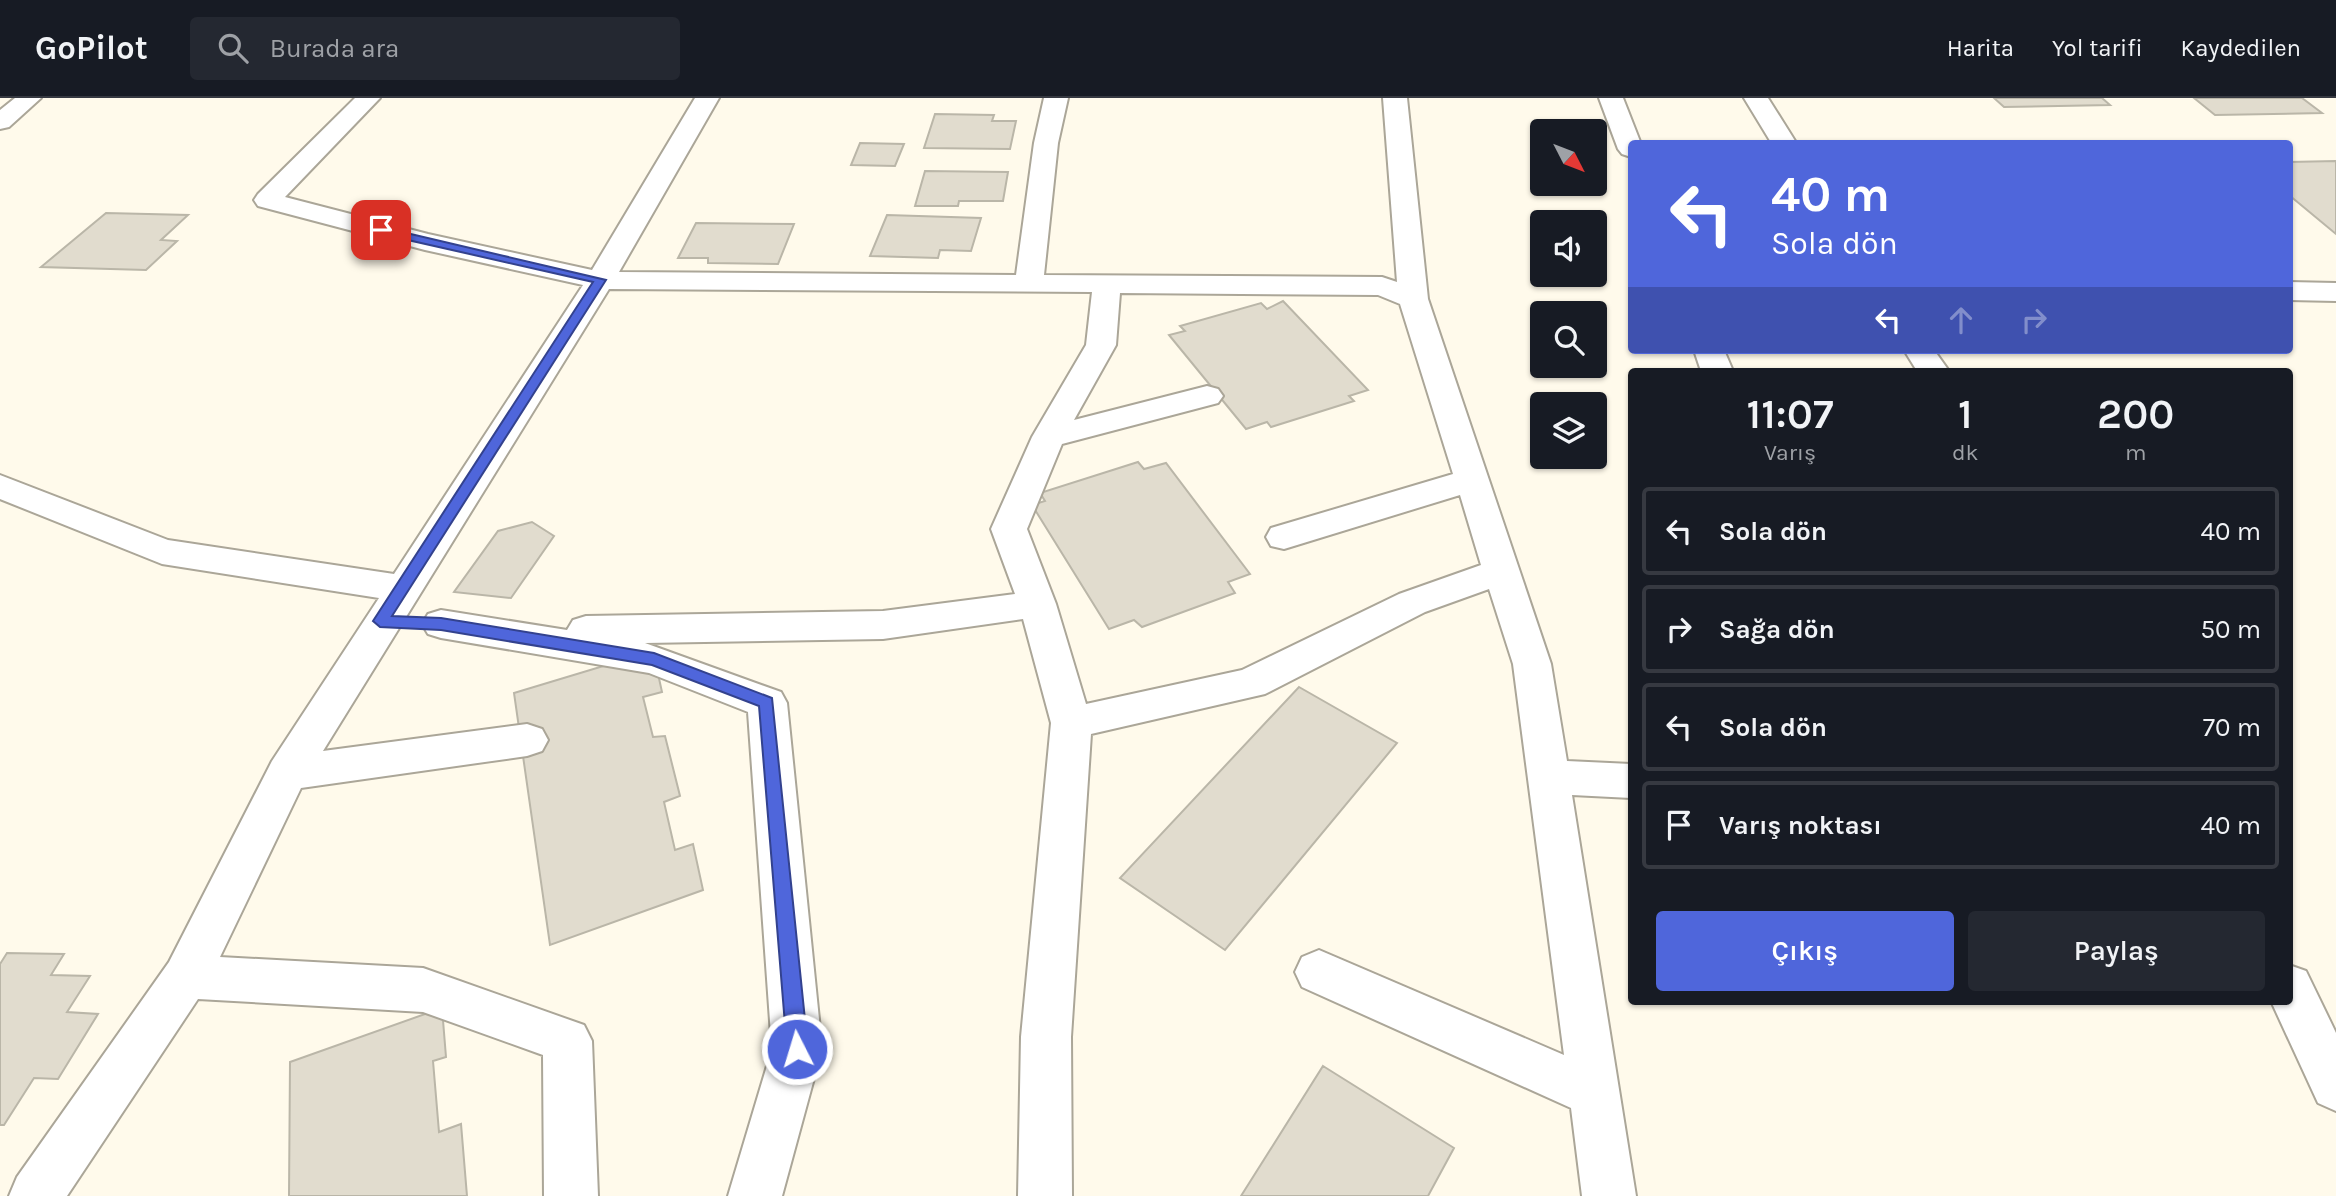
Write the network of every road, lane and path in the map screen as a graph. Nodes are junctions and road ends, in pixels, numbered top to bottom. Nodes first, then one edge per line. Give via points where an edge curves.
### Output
1 (29, 98) edge
2 (368, 98) edge
3 (707, 98) edge
4 (1055, 98) edge
5 (1395, 98) edge
6 (1611, 98) edge
7 (1756, 98) edge
8 (0, 122) edge
9 (1782, 140) edge
10 (1628, 141) edge
11 (600, 280) junction
12 (1029, 281) junction
13 (1107, 282) junction
14 (2293, 291) edge
15 (2336, 292) edge
16 (1413, 299) junction
17 (1208, 396) dead end
18 (1048, 437) junction
19 (1472, 480) junction
20 (0, 486) edge
21 (1284, 537) dead end
22 (1502, 571) junction
23 (402, 588) junction
24 (1038, 604) junction
25 (380, 621) junction
26 (441, 624) junction
27 (1071, 723) junction
28 (527, 740) dead end
29 (287, 773) junction
30 (1548, 777) junction
31 (1628, 781) edge
32 (1319, 972) dead end
33 (186, 977) junction
34 (2293, 995) edge
35 (2336, 1086) edge
36 (1594, 1093) junction
37 (36, 1196) edge
38 (571, 1196) edge
39 (755, 1196) edge
40 (1045, 1196) edge
41 (1609, 1196) edge

1 - 8 street
2 - 11 street via 267,200 425,243
3 - 11 street
4 - 12 street
5 - 16 street
6 - 10 street
7 - 9 street
11 - 12 street
11 - 23 street
12 - 13 street
13 - 16 street via 1382,286
13 - 18 street via 1101,345
14 - 15 street
16 - 19 street
17 - 18 street
18 - 24 street via 1009,529
19 - 21 street
19 - 22 street
20 - 23 street via 162,552
22 - 27 street via 1412,603 1251,683
22 - 30 street via 1532,664
23 - 25 street
24 - 26 street via 883,625 581,630
24 - 27 street
25 - 26 street
25 - 29 street
26 - 39 street via 654,659 766,703 797,1049
27 - 40 street via 1046,1037
28 - 29 street
29 - 33 street
30 - 31 street
30 - 36 street
32 - 36 street
33 - 37 street
33 - 38 street via 423,990 567,1041
34 - 35 street
36 - 41 street

